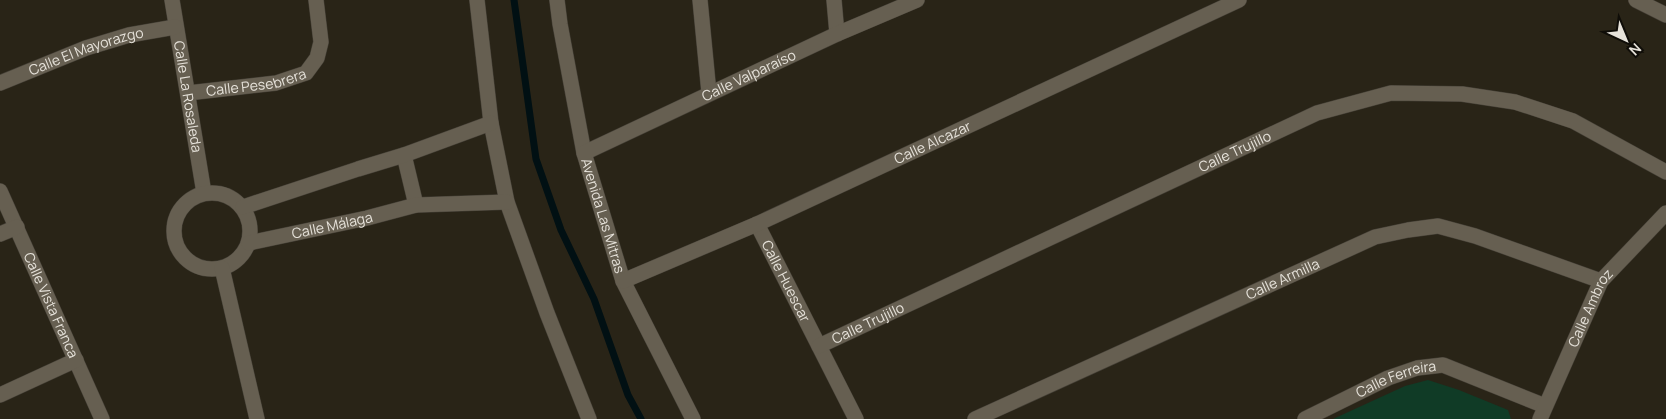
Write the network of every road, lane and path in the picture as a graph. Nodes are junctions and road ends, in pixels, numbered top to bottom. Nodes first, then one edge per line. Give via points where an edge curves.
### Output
1 (172, 0) edge
2 (316, 0) edge
3 (477, 0) edge
4 (557, 0) edge
5 (700, 0) edge
6 (834, 0) edge
7 (917, 0) edge
8 (1239, 0) edge
9 (1636, 0) edge
10 (1666, 15) edge
11 (175, 28) junction
12 (837, 34) junction
13 (0, 83) edge
14 (188, 93) junction
15 (709, 93) junction
16 (491, 123) junction
17 (584, 153) junction
18 (404, 155) junction
19 (1666, 172) edge
20 (0, 191) edge
21 (204, 193) junction
22 (507, 202) junction
23 (416, 205) junction
24 (243, 207) junction
25 (1666, 212) edge
26 (757, 224) junction
27 (17, 227) junction
28 (0, 234) edge
29 (249, 243) junction
30 (222, 268) junction
31 (623, 281) junction
32 (1602, 281) junction
33 (819, 346) junction
34 (76, 360) junction
35 (0, 395) edge
36 (1542, 412) edge
37 (102, 419) edge
38 (257, 419) edge
39 (589, 419) edge
40 (693, 419) edge
41 (856, 419) edge
42 (975, 419) edge
43 (1305, 419) edge

1 - 11 street, Calle La Rosaleda
2 - 14 street, Calle Pesebrera via 321,42 317,58 306,73 276,83
3 - 16 street
4 - 17 street, Avenida Las Mitras
5 - 15 street
6 - 12 street
7 - 12 street, Calle Valparaíso
8 - 26 street, Calle Alcazar
9 - 10 street
11 - 13 street, Calle El Mayorazgo via 129,35 86,48
11 - 14 street, Calle La Rosaleda
12 - 15 street, Calle Valparaíso
14 - 21 street, Calle La Rosaleda
15 - 17 street, Calle Valparaíso
16 - 18 street
16 - 22 street
17 - 31 street, Avenida Las Mitras
18 - 23 street
18 - 24 street
19 - 33 street, Calle Trujillo via 1572,121 1515,102 1462,94 1392,93 1317,113
20 - 27 street, Calle Vista Franca
21 - 24 street via 221,194
21 - 30 street via 186,204 178,214 174,238 187,260 198,267
22 - 23 street, Calle Málaga
22 - 39 street
23 - 29 street, Calle Málaga
24 - 29 street via 251,230
25 - 32 street, Calle Ambroz
26 - 31 street, Calle Alcazar
26 - 33 street, Calle Huescar
27 - 28 street
27 - 34 street, Calle Vista Franca
29 - 30 street via 234,263
30 - 38 street
31 - 40 street, Avenida Las Mitras
32 - 36 street, Calle Ambroz
32 - 42 street, Calle Armilla via 1438,226 1375,237
33 - 41 street, Calle Huescar
34 - 35 street
34 - 37 street, Calle Vista Franca
36 - 43 street, Calle Ferreira via 1443,365 1417,368 1388,378

